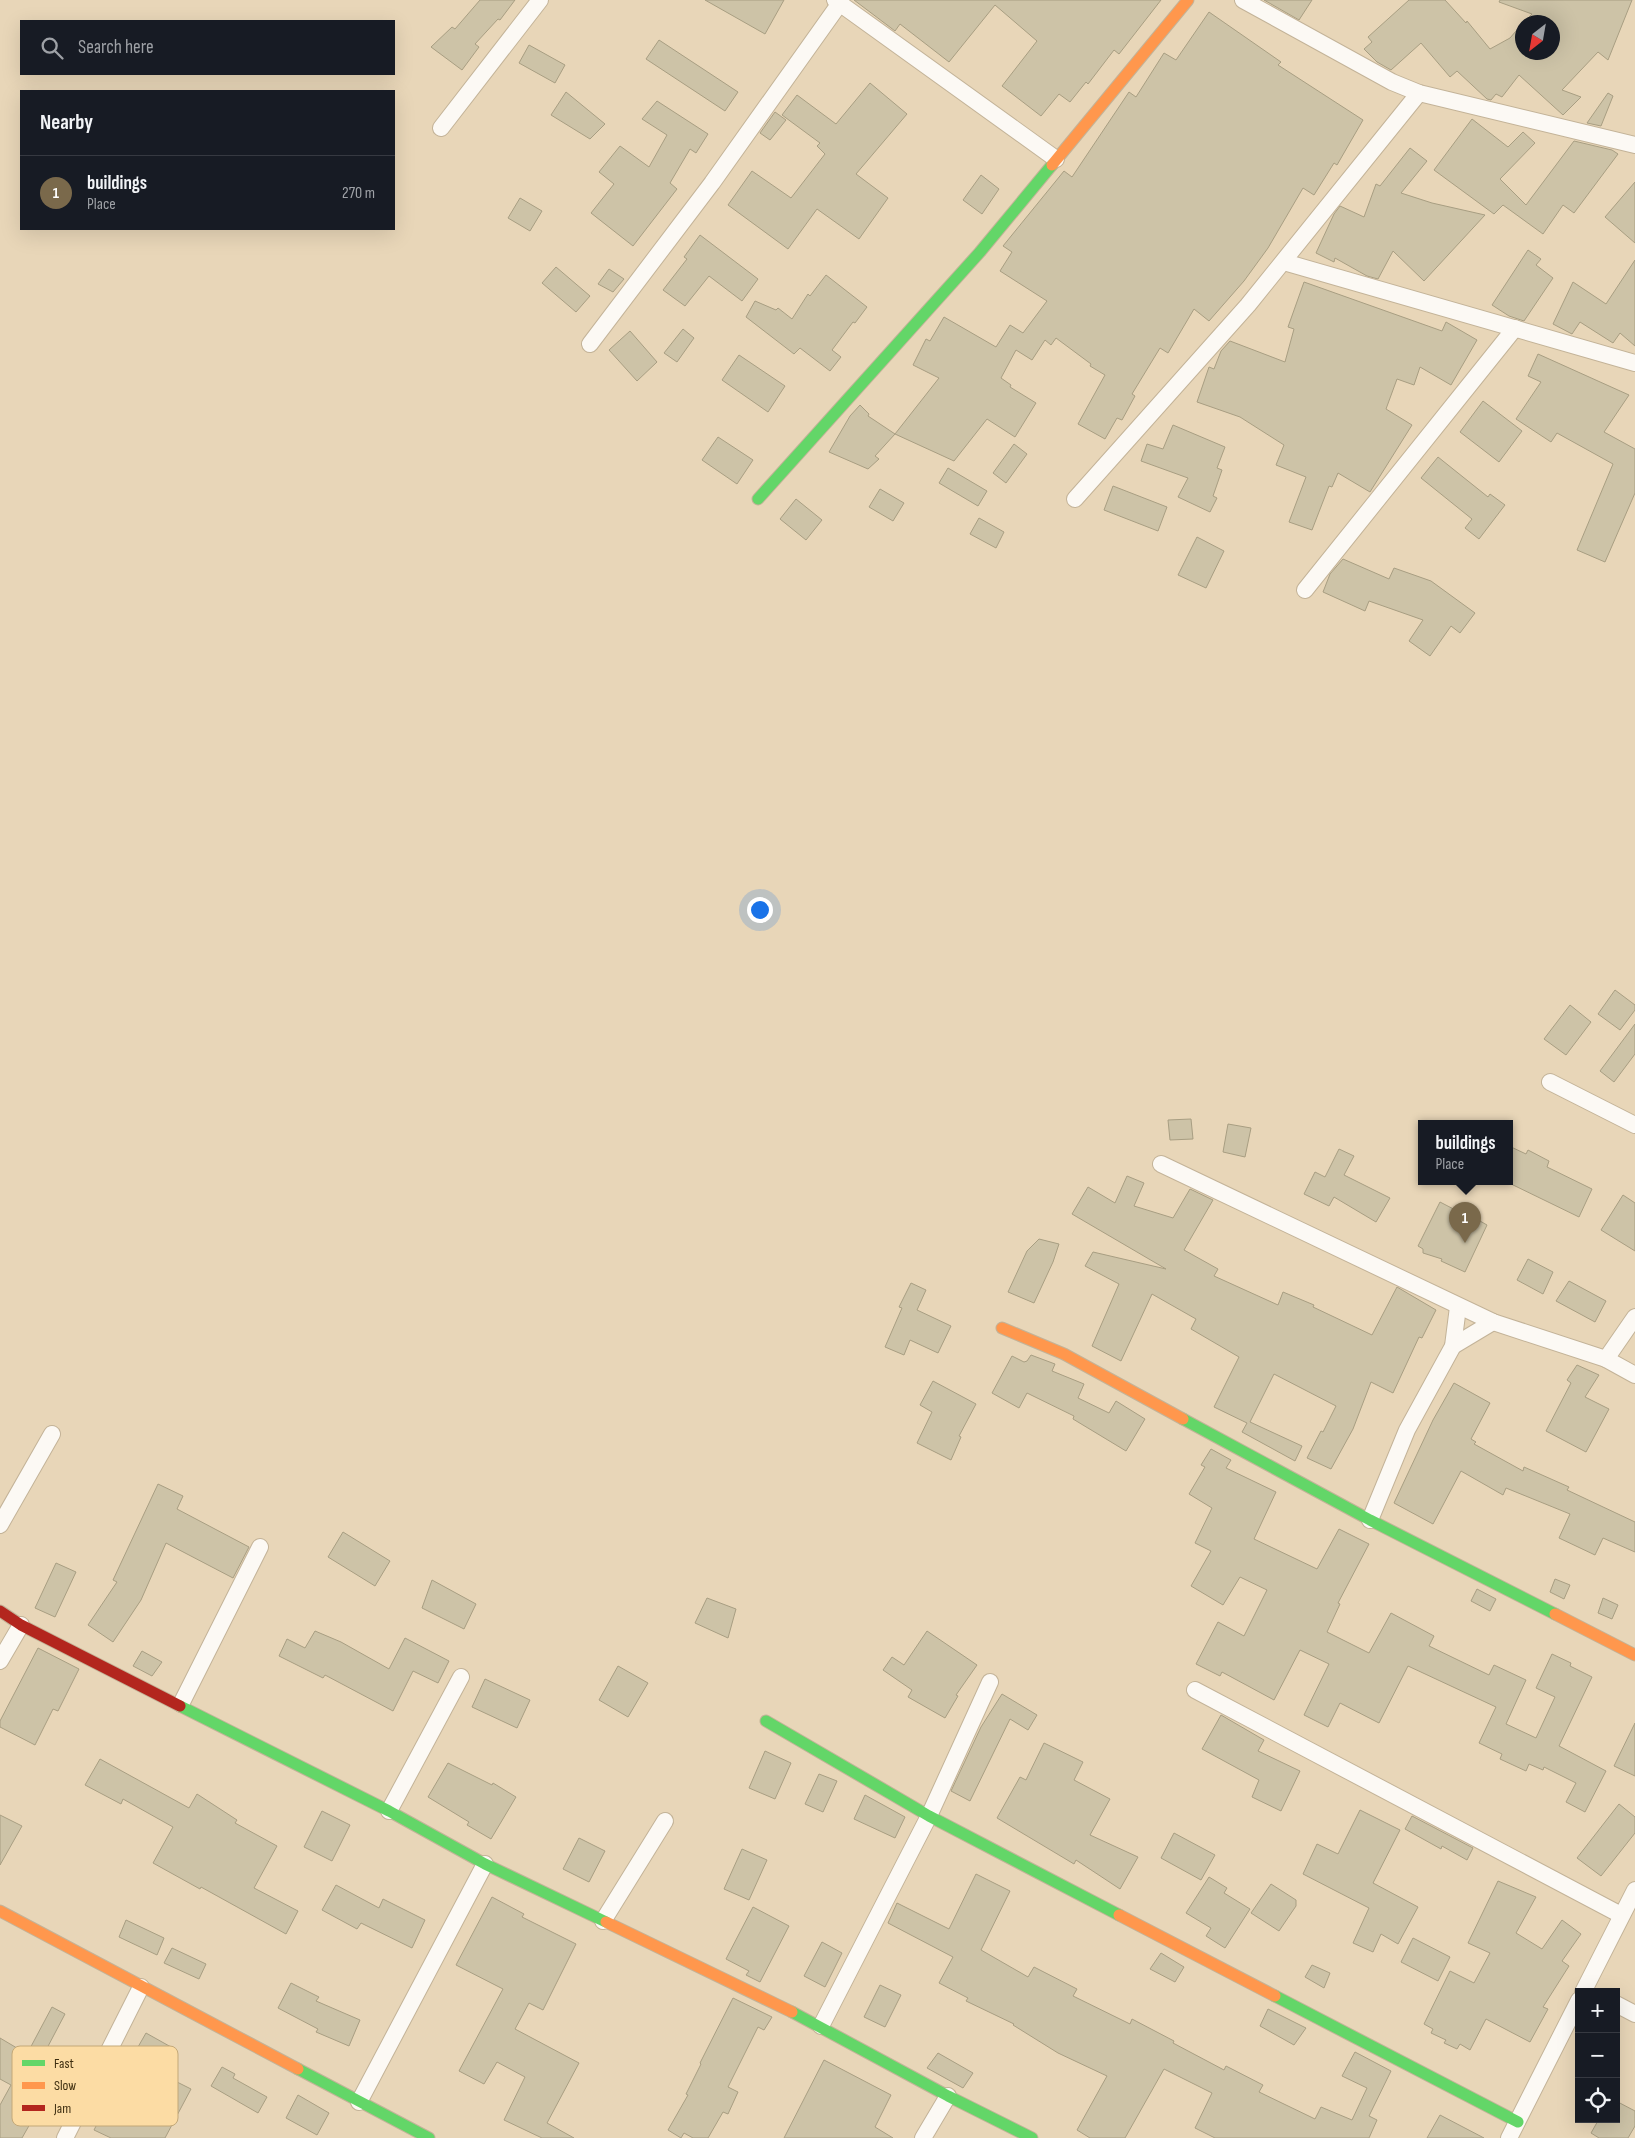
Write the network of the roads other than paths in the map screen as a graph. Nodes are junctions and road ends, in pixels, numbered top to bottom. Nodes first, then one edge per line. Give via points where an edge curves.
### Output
1 (540, 0) edge
2 (1188, 0) edge
3 (1243, 0) edge
4 (837, 2) edge
5 (1419, 93) junction
6 (441, 128) dead end
7 (1635, 145) edge
8 (1056, 159) junction
9 (1284, 262) junction
10 (1515, 328) junction
11 (590, 344) dead end
12 (1635, 363) edge
13 (758, 499) dead end
14 (1075, 500) dead end
15 (1304, 590) dead end
16 (1550, 1082) dead end
17 (1635, 1125) edge
18 (1161, 1164) dead end
19 (1458, 1307) junction
20 (1635, 1317) edge
21 (1493, 1322) junction
22 (1002, 1328) dead end
23 (1453, 1346) junction
24 (1606, 1359) junction
25 (1635, 1375) edge
26 (52, 1434) dead end
27 (1370, 1520) junction
28 (0, 1525) edge
29 (260, 1547) dead end
30 (0, 1611) edge
31 (22, 1625) junction
32 (1635, 1655) edge
33 (0, 1661) edge
34 (461, 1677) dead end
35 (990, 1682) dead end
36 (1195, 1690) dead end
37 (181, 1704) junction
38 (766, 1721) dead end
39 (389, 1811) junction
40 (929, 1816) junction
41 (664, 1821) dead end
42 (485, 1864) junction
43 (1635, 1890) edge
44 (0, 1911) edge
45 (1621, 1915) junction
46 (603, 1922) junction
47 (141, 1988) junction
48 (1586, 1988) edge
49 (1620, 2006) edge
50 (1575, 2011) edge
51 (1635, 2014) edge
52 (821, 2026) junction
53 (112, 2046) edge
54 (948, 2096) junction
55 (359, 2102) junction
56 (1518, 2122) junction
57 (71, 2126) edge
58 (65, 2138) edge
59 (429, 2138) edge
60 (923, 2138) edge
61 (1032, 2138) edge
62 (1510, 2138) edge

1 - 6 street
2 - 8 street
3 - 5 street via 1392,82
4 - 8 street
4 - 11 street via 712,182
5 - 7 street
5 - 9 street
8 - 13 street via 980,252
9 - 10 street
9 - 14 street
10 - 12 street
10 - 15 street
16 - 17 street
18 - 19 street
19 - 21 street
19 - 23 street
20 - 24 street
21 - 23 street
21 - 24 street
22 - 27 street via 1064,1354
23 - 27 street via 1407,1430
24 - 25 street
26 - 28 street
27 - 32 street
29 - 37 street
30 - 31 street
31 - 33 street
31 - 37 street
34 - 39 street
35 - 40 street
36 - 45 street
37 - 39 street
38 - 40 street
39 - 42 street
40 - 52 street
40 - 56 street
41 - 46 street
42 - 46 street
42 - 55 street
43 - 45 street
44 - 47 street
45 - 48 street
46 - 52 street
47 - 53 street
47 - 55 street
49 - 51 street
50 - 56 street
52 - 54 street
54 - 60 street
54 - 61 street
55 - 59 street
56 - 62 street
57 - 58 street

